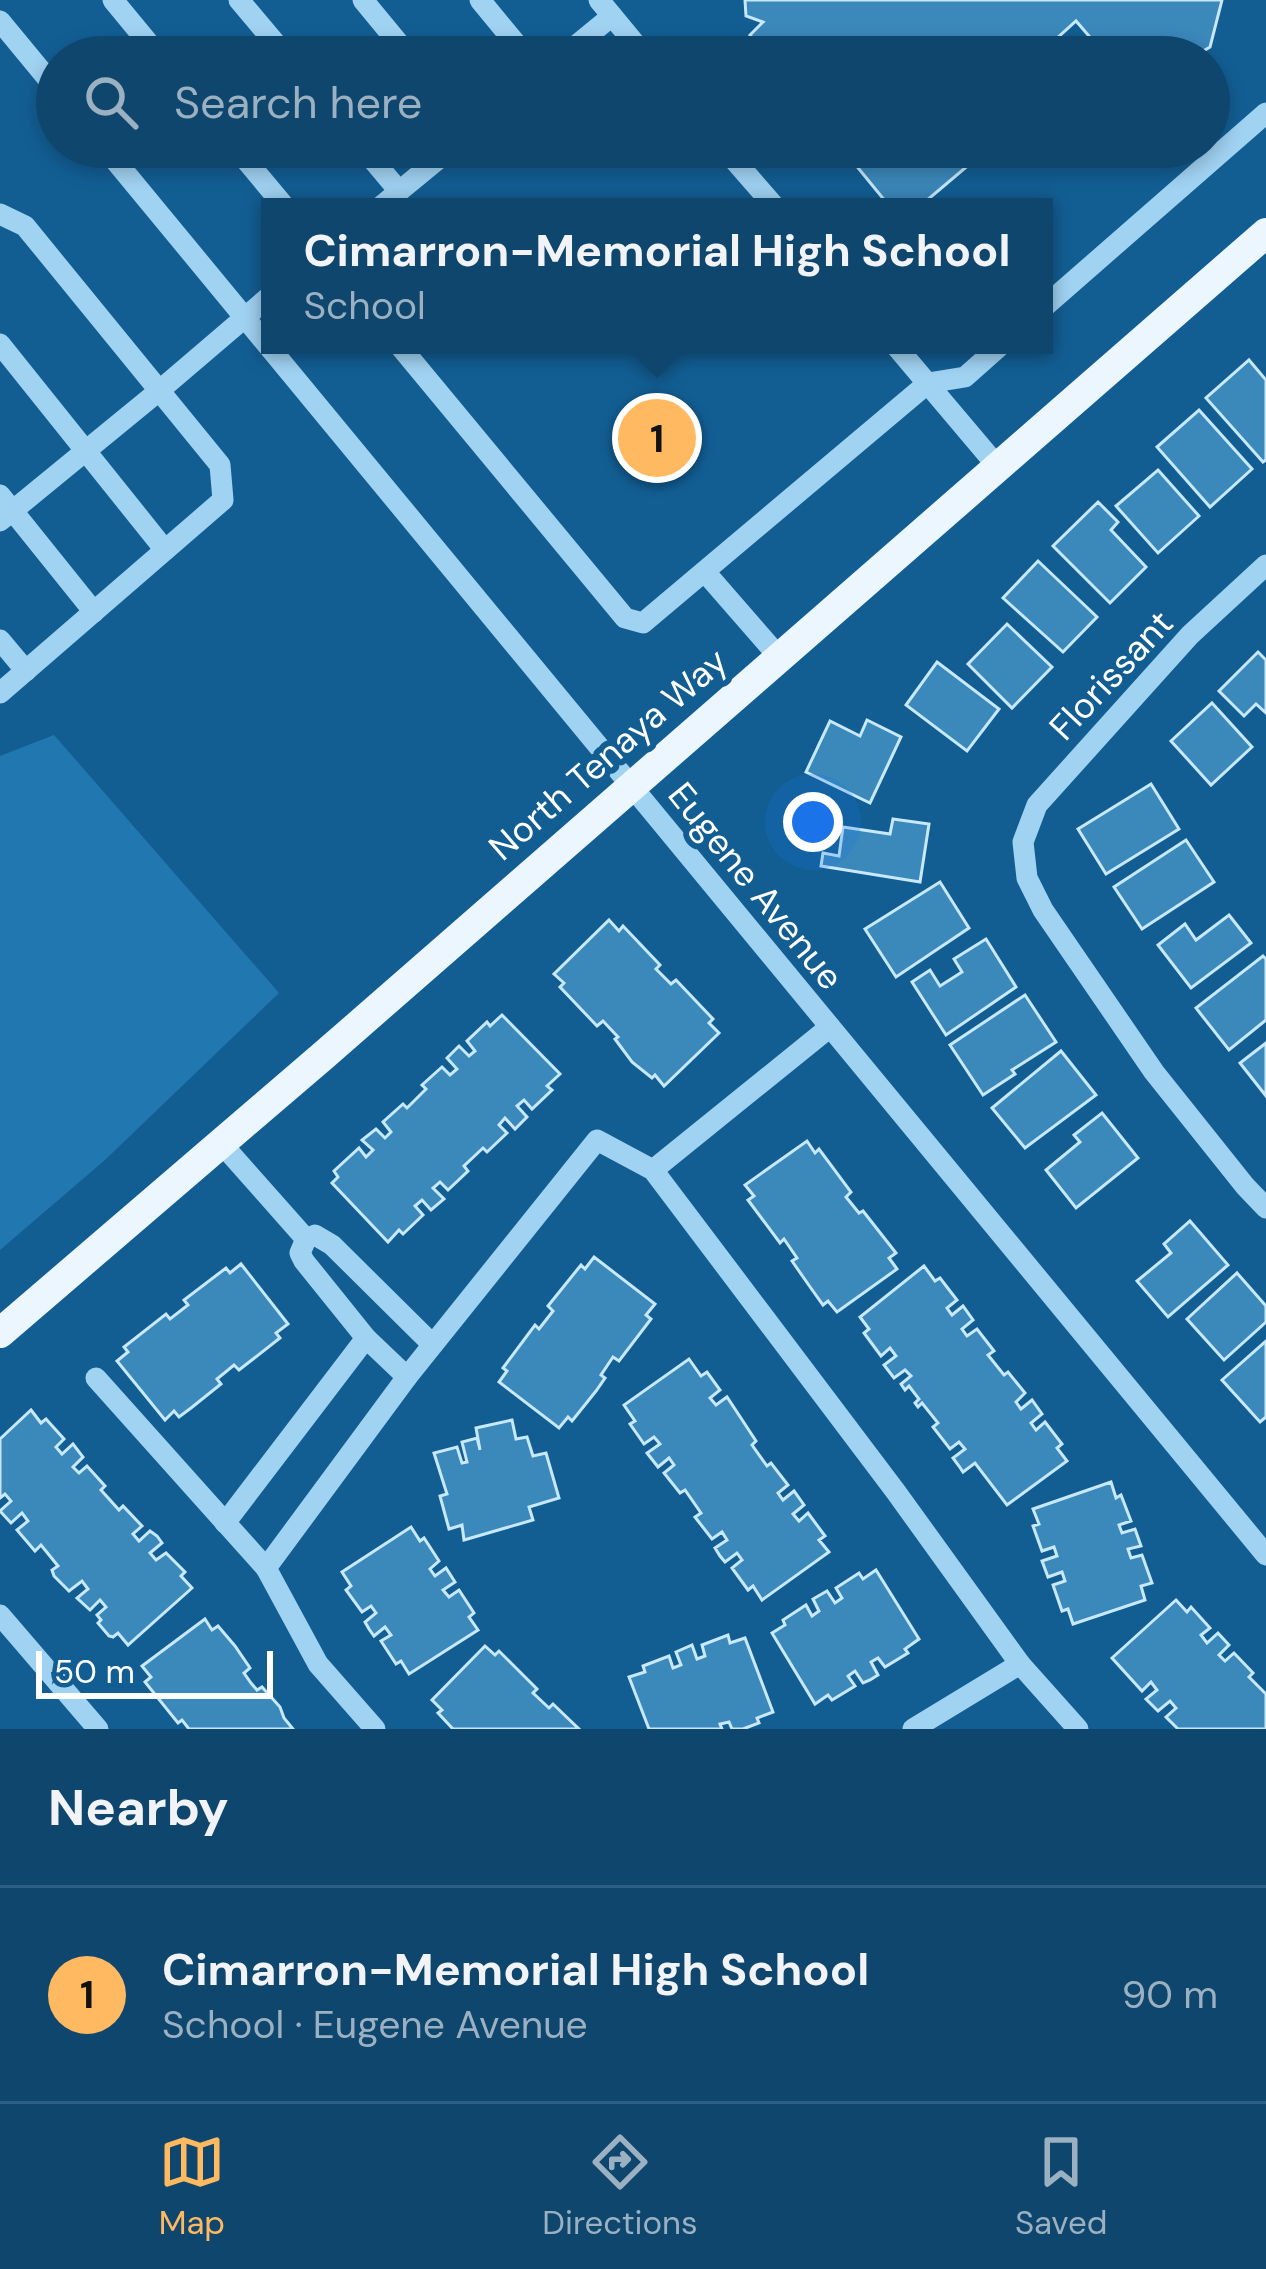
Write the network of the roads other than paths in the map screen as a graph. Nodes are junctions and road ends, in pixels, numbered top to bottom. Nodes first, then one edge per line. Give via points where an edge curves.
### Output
1 (113, 0) edge
2 (239, 0) edge
3 (363, 0) edge
4 (480, 0) edge
5 (605, 8) edge
6 (0, 21) edge
7 (143, 36) edge
8 (269, 36) edge
9 (393, 36) edge
10 (510, 36) edge
11 (580, 36) edge
12 (628, 36) edge
13 (36, 65) edge
14 (1266, 113) edge
15 (1230, 145) edge
16 (121, 168) edge
17 (252, 168) edge
18 (380, 168) edge
19 (427, 168) edge
20 (742, 168) edge
21 (1203, 168) edge
22 (399, 191) junction
23 (278, 198) edge
24 (391, 198) edge
25 (768, 198) edge
26 (0, 214) edge
27 (1266, 233) edge
28 (1053, 300) edge
29 (261, 303) edge
30 (244, 316) junction
31 (261, 337) edge
32 (0, 344) edge
33 (275, 354) edge
34 (406, 354) edge
35 (903, 354) edge
36 (991, 354) edge
37 (928, 383) junction
38 (160, 390) junction
39 (86, 451) junction
40 (998, 467) junction
41 (4, 509) edge
42 (165, 550) junction
43 (1266, 566) edge
44 (705, 572) junction
45 (94, 612) junction
46 (0, 640) edge
47 (779, 657) junction
48 (26, 671) junction
49 (0, 693) edge
50 (631, 785) junction
51 (830, 1028) junction
52 (221, 1143) junction
53 (653, 1169) junction
54 (1266, 1208) edge
55 (306, 1238) junction
56 (351, 1264) junction
57 (323, 1288) junction
58 (0, 1333) edge
59 (366, 1338) junction
60 (433, 1344) junction
61 (406, 1376) junction
62 (96, 1378) dead end
63 (225, 1523) junction
64 (1266, 1555) edge
65 (266, 1568) junction
66 (0, 1615) edge
67 (1020, 1664) junction
68 (98, 1729) edge
69 (375, 1729) edge
70 (914, 1729) edge
71 (1078, 1729) edge

1 - 7 street
2 - 8 street
3 - 9 street
4 - 10 street
5 - 11 street
5 - 12 street
6 - 13 street
14 - 15 street
16 - 30 street, Eugene Avenue
17 - 23 street
18 - 22 street
19 - 22 street
20 - 25 street
21 - 28 street
22 - 24 street
26 - 38 street via 25,226
27 - 40 main road, North Tenaya Way
29 - 30 street
30 - 31 street, Eugene Avenue
30 - 38 street
32 - 39 street
33 - 50 street, Eugene Avenue
34 - 44 street via 625,618 643,623
35 - 37 street
36 - 37 street via 965,376
37 - 40 street
37 - 44 street
38 - 39 street
38 - 42 street via 220,465 223,500
39 - 41 street
39 - 42 street
40 - 47 main road, North Tenaya Way
41 - 45 street
42 - 45 street
43 - 54 street, Florissant via 1190,635 1037,805 1024,842 1027,878 1042,910 1154,1072
44 - 47 street
45 - 48 street
46 - 48 street
47 - 50 main road, North Tenaya Way
48 - 49 street
50 - 51 street, Eugene Avenue
50 - 52 main road, North Tenaya Way
51 - 53 street
51 - 64 street, Eugene Avenue
52 - 55 street
52 - 58 main road, North Tenaya Way
53 - 60 street via 597,1140
53 - 67 street
55 - 56 street via 324,1238
55 - 57 street via 304,1261
56 - 57 street
56 - 60 street
57 - 59 street
59 - 61 street
59 - 63 street
60 - 61 street
61 - 65 street
62 - 63 street
63 - 65 street
65 - 69 street via 318,1664
66 - 68 street
67 - 70 street
67 - 71 street

